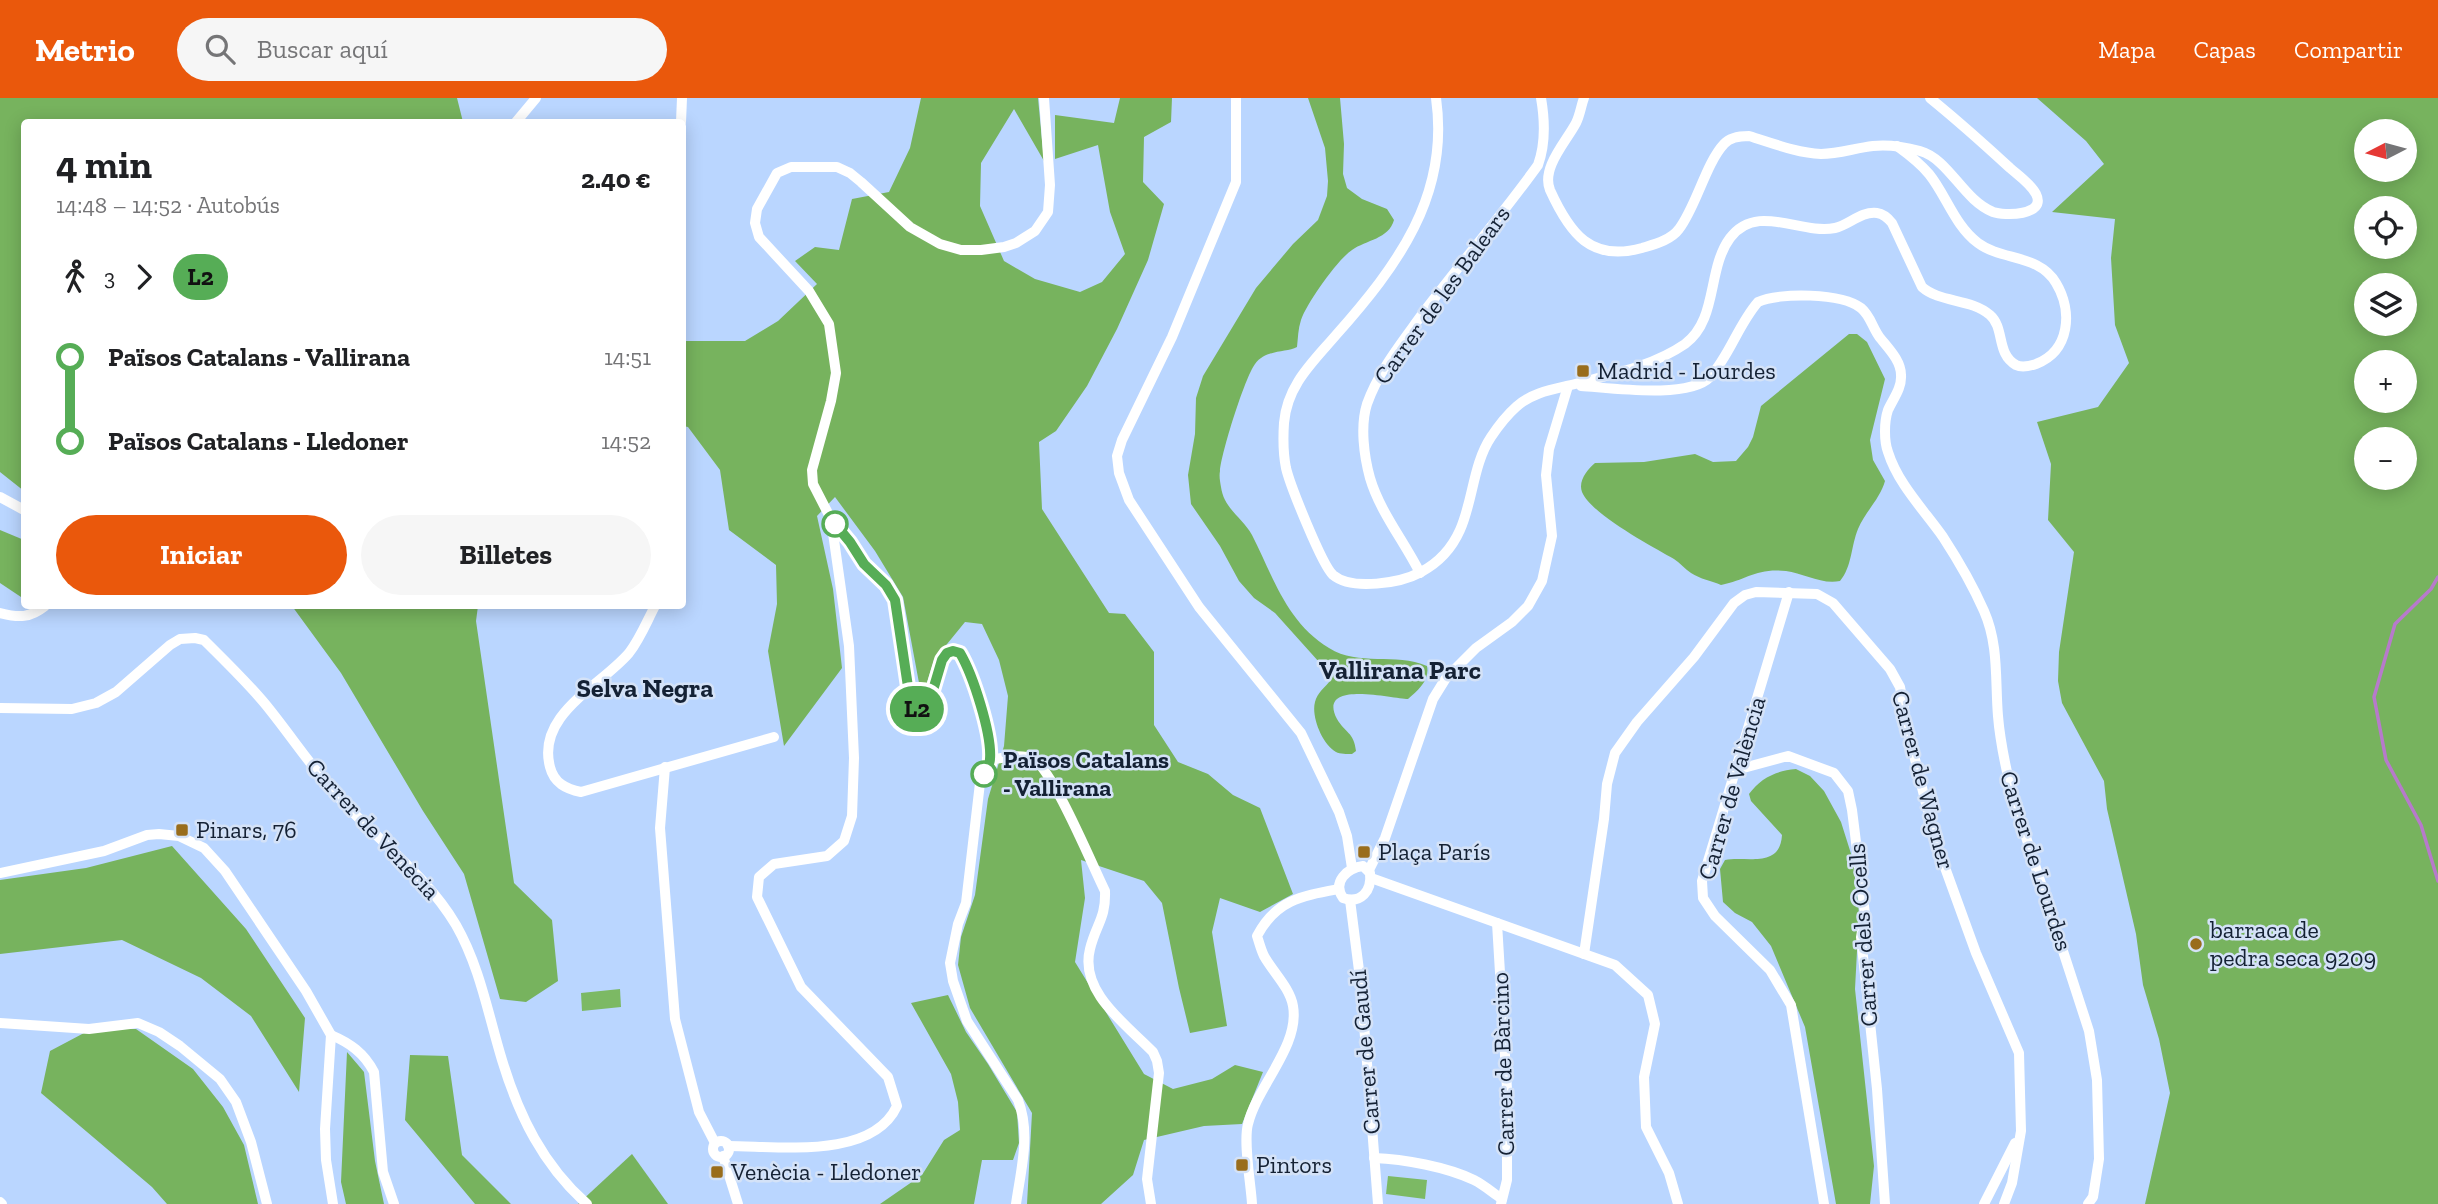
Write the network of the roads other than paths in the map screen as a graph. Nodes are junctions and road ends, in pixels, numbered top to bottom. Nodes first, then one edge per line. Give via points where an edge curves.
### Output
1 (536, 98) edge
2 (682, 98) edge
3 (1044, 98) edge
4 (1236, 98) edge
5 (1436, 98) edge
6 (1541, 98) edge
7 (1584, 98) edge
8 (1930, 98) edge
9 (518, 119) edge
10 (681, 119) edge
11 (1897, 146) junction
12 (1535, 169) junction
13 (1548, 174) junction
14 (1568, 386) junction
15 (0, 497) edge
16 (21, 508) edge
17 (831, 519) junction
18 (1420, 573) junction
19 (1789, 592) junction
20 (41, 609) edge
21 (653, 609) edge
22 (0, 613) edge
23 (0, 708) edge
24 (774, 737) dead end
25 (990, 760) junction
26 (665, 767) junction
27 (1736, 770) junction
28 (1352, 868) junction
29 (0, 873) edge
30 (1370, 874) junction
31 (1339, 889) junction
32 (1350, 900) junction
33 (1497, 923) junction
34 (1584, 954) junction
35 (0, 1023) edge
36 (331, 1035) junction
37 (2021, 1131) junction
38 (726, 1151) junction
39 (1374, 1158) junction
40 (1502, 1201) edge
41 (267, 1204) edge
42 (333, 1204) edge
43 (394, 1204) edge
44 (587, 1204) edge
45 (737, 1204) edge
46 (1016, 1204) edge
47 (1151, 1204) edge
48 (1252, 1204) edge
49 (1378, 1204) edge
50 (1678, 1204) edge
51 (1824, 1204) edge
52 (1885, 1204) edge
53 (1984, 1204) edge
54 (2004, 1204) edge
55 (2088, 1204) edge

1 - 9 street
2 - 10 street
3 - 17 street via 1048,212 1035,231 1004,247 961,250 940,244 910,228 861,182 837,167 792,167 777,173 764,194 755,223 759,237 809,291 829,324 836,373 811,470
4 - 28 street via 1236,182 1172,337 1122,440 1119,473 1129,500 1199,607 1301,733 1339,812
5 - 18 street via 1436,153 1421,215 1381,284 1302,373 1287,408 1283,447 1287,471 1325,566 1335,576 1370,584
6 - 12 street, Carrer de les Balears via 1545,122 1542,155
7 - 13 street via 1578,120
8 - 11 street via 2024,180 2036,193 2036,207 2029,212 1995,213 1971,198 1934,158
11 - 13 street via 1818,154 1749,136 1734,138 1724,143 1679,230 1654,244 1613,253 1594,248 1580,236 1552,194
11 - 14 street via 1930,175 1975,241 2033,262 2053,278 2066,316 2065,332 2063,343 2047,358 2018,366 2005,356 1988,314 1960,300 1929,293 1917,279 1892,223 1875,212 1835,228 1764,221 1741,228 1718,260 1703,323 1687,343 1642,365
12 - 13 street
12 - 18 street, Carrer de les Balears via 1382,371 1366,406 1370,476 1378,500
14 - 18 street via 1547,390 1516,407 1489,439 1460,530 1446,554
14 - 30 street via 1549,449 1546,475 1552,536 1542,581 1528,606 1476,648 1446,678 1433,699
14 - 55 street, Carrer de Lourdes via 1675,390 1695,386 1709,379 1758,302 1786,296 1834,298 1860,307 1895,356 1901,375 1887,412 1887,451 1965,575 1992,632 2007,774 2089,1031 2097,1080 2099,1159
15 - 16 street
17 - 25 street via 895,600 915,709 928,707 947,653 960,653 983,713
17 - 38 street via 849,646 852,816 844,841 827,856 774,864 759,877 757,897 801,987 888,1077 897,1107 876,1131 846,1144
19 - 27 street, Carrer de València
19 - 34 street, Carrer de Wagner via 1756,592 1734,603 1615,753
19 - 37 street, Carrer de Wagner via 1817,593 1833,603 1900,687 1935,840 2019,1053
20 - 22 street via 23,617
21 - 26 street via 630,652 566,710 554,728 548,761 558,783 581,792
23 - 44 street, Carrer de Venècia via 72,709 96,703 180,639 204,640 266,705 334,792 441,902 477,972 501,1060 529,1130 558,1175
24 - 26 street
25 - 46 street via 980,783 966,903 950,963 967,1021 1023,1113 1026,1140
25 - 47 street via 1023,756 1040,764 1105,891 1105,910 1088,963 1099,996 1157,1061 1147,1179
26 - 38 street via 660,828 674,1019 699,1112 715,1143 714,1153 718,1156
27 - 51 street, Carrer de València via 1702,881 1703,898 1770,970 1791,1005
27 - 52 street, Carrer dels Ocells via 1788,756 1833,773 1848,791 1865,914 1861,937
28 - 30 street via 1363,866
28 - 31 street
29 - 36 street via 104,852 147,835 179,836 197,843 232,882
30 - 32 street via 1369,888 1362,897
30 - 33 street
31 - 32 street via 1343,898
31 - 48 street via 1289,901 1266,918 1257,936 1290,998 1294,1023 1255,1100 1247,1127
32 - 39 street, Carrer de Gaudí
33 - 34 street
33 - 40 street, Carrer de Bàrcino via 1507,1089 1507,1180
34 - 50 street via 1615,965 1648,995 1655,1024 1644,1077 1646,1127 1669,1173
35 - 41 street via 89,1029 138,1023 180,1046 220,1079 236,1101
36 - 42 street via 325,1129
36 - 43 street via 367,1058 374,1072 383,1172
37 - 53 street
37 - 54 street
38 - 45 street
39 - 40 street via 1474,1180
39 - 49 street, Carrer de Gaudí

